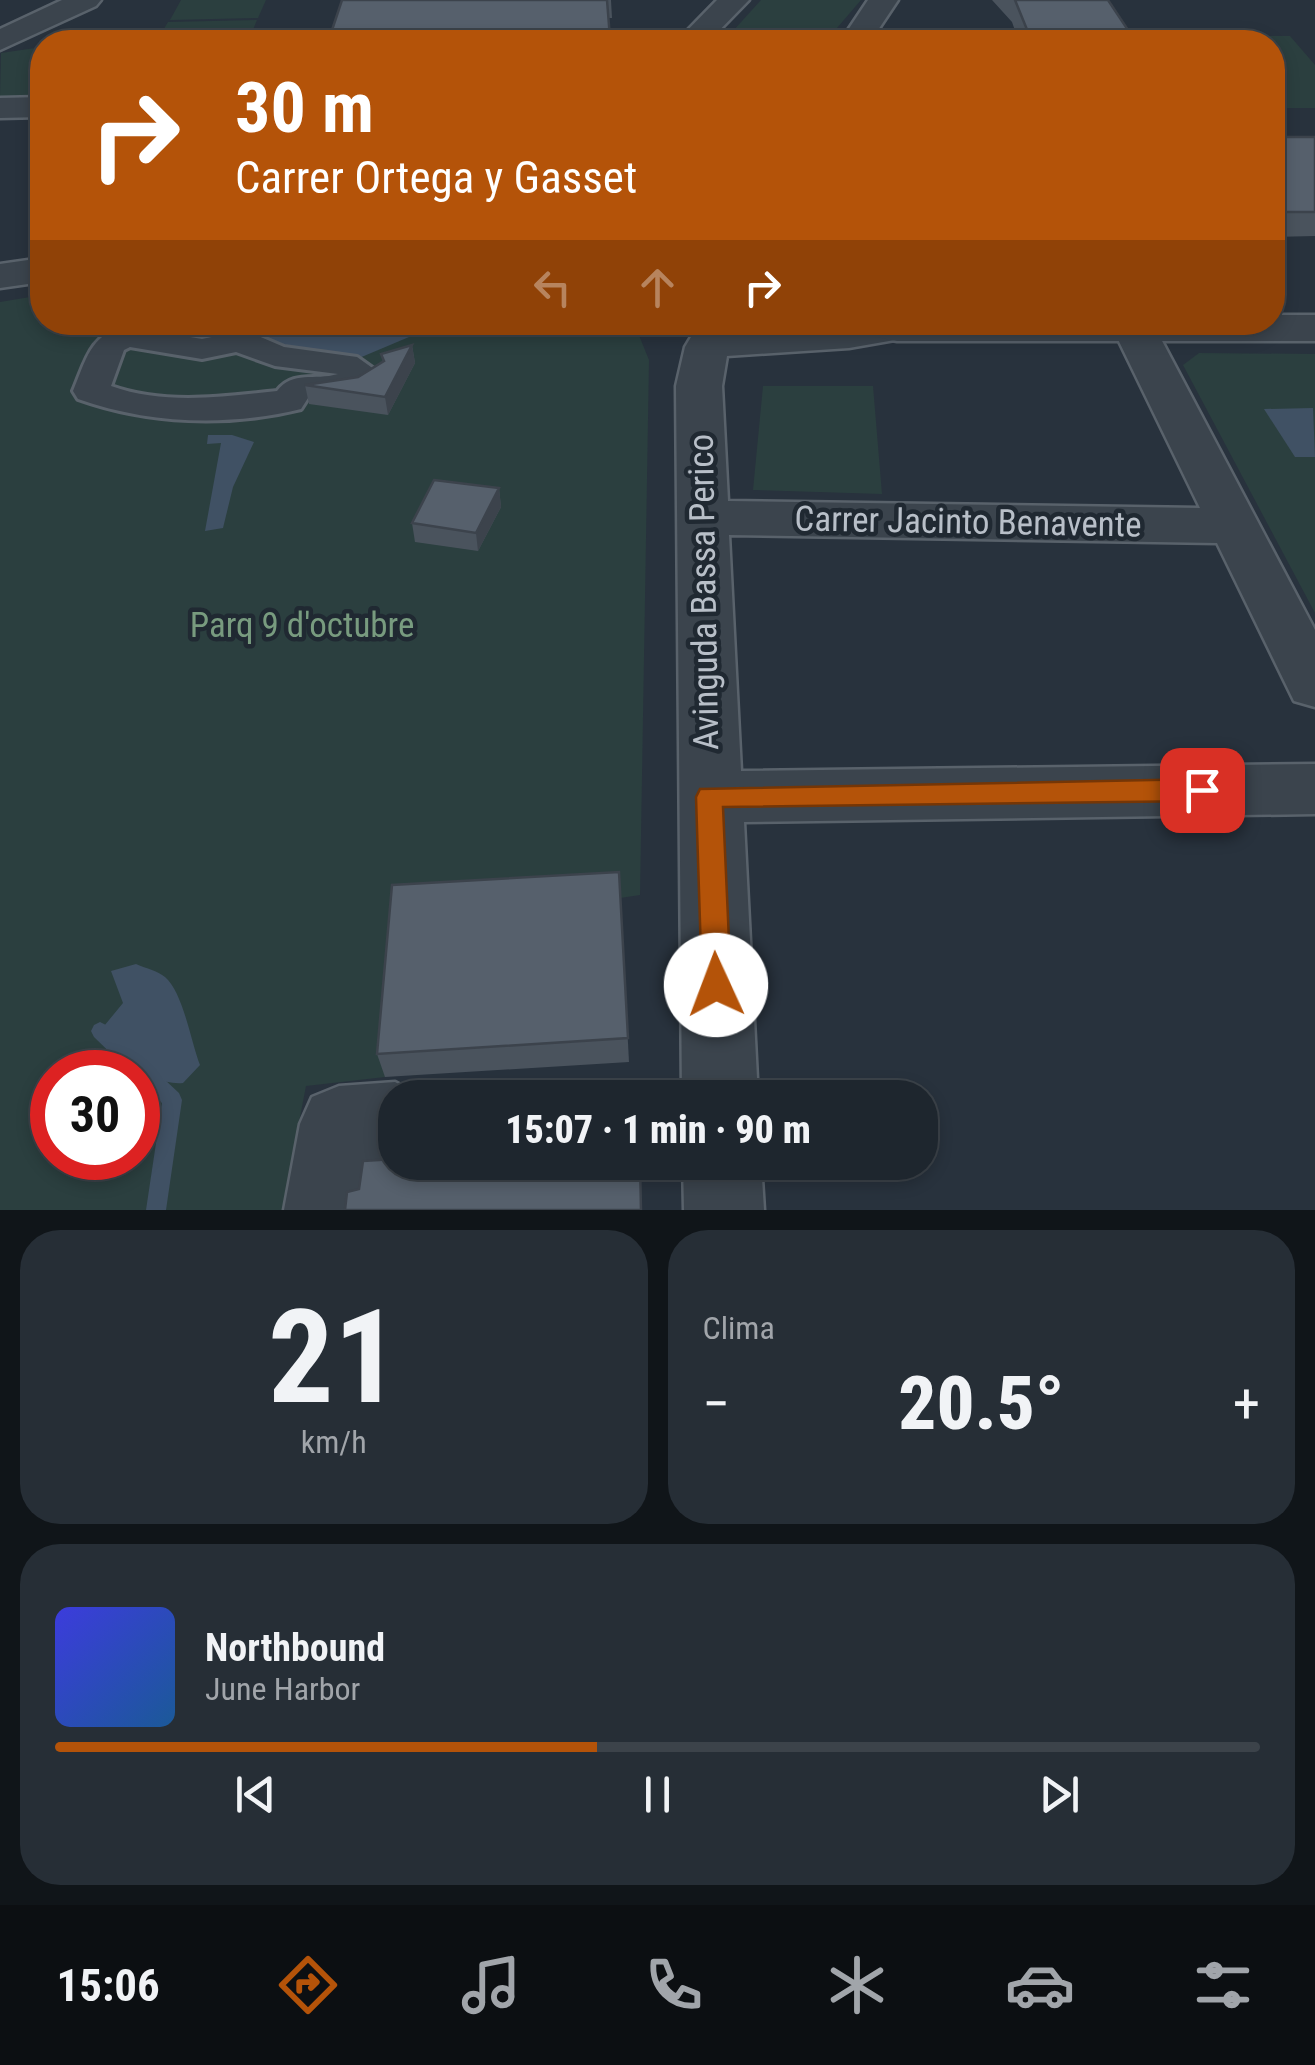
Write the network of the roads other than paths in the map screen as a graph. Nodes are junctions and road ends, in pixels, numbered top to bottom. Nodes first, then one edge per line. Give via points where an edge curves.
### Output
1 (734, 0) edge
2 (884, 0) edge
3 (76, 5) edge
4 (0, 13) edge
5 (703, 30) edge
6 (863, 30) edge
7 (0, 41) edge
8 (30, 107) edge
9 (0, 108) edge
10 (30, 272) edge
11 (0, 276) edge
12 (1285, 328) edge
13 (1315, 328) edge
14 (839, 335) edge
15 (1138, 335) edge
16 (699, 345) edge
17 (367, 377) joint
18 (702, 518) junction
19 (1234, 526) junction
20 (1315, 684) edge
21 (1315, 788) edge
22 (709, 797) junction
23 (719, 1080) edge
24 (367, 1122) edge
25 (723, 1180) edge
26 (324, 1210) edge
27 (724, 1210) edge

1 - 5 street
2 - 6 street
3 - 4 street
3 - 7 street
8 - 9 street
10 - 11 street
12 - 13 street
14 - 16 street
15 - 19 street
16 - 18 street, Avinguda Bassa Perico
17 - 17 street via 345,364 275,356 256,344 202,349 125,336 109,344 91,391 133,406 196,410 288,401 298,387 324,389
18 - 19 street, Carrer Jacinto Benavente
18 - 22 street, Avinguda Bassa Perico
19 - 20 street
21 - 22 street
22 - 23 street, Avinguda Bassa Perico
24 - 26 street
25 - 27 street

